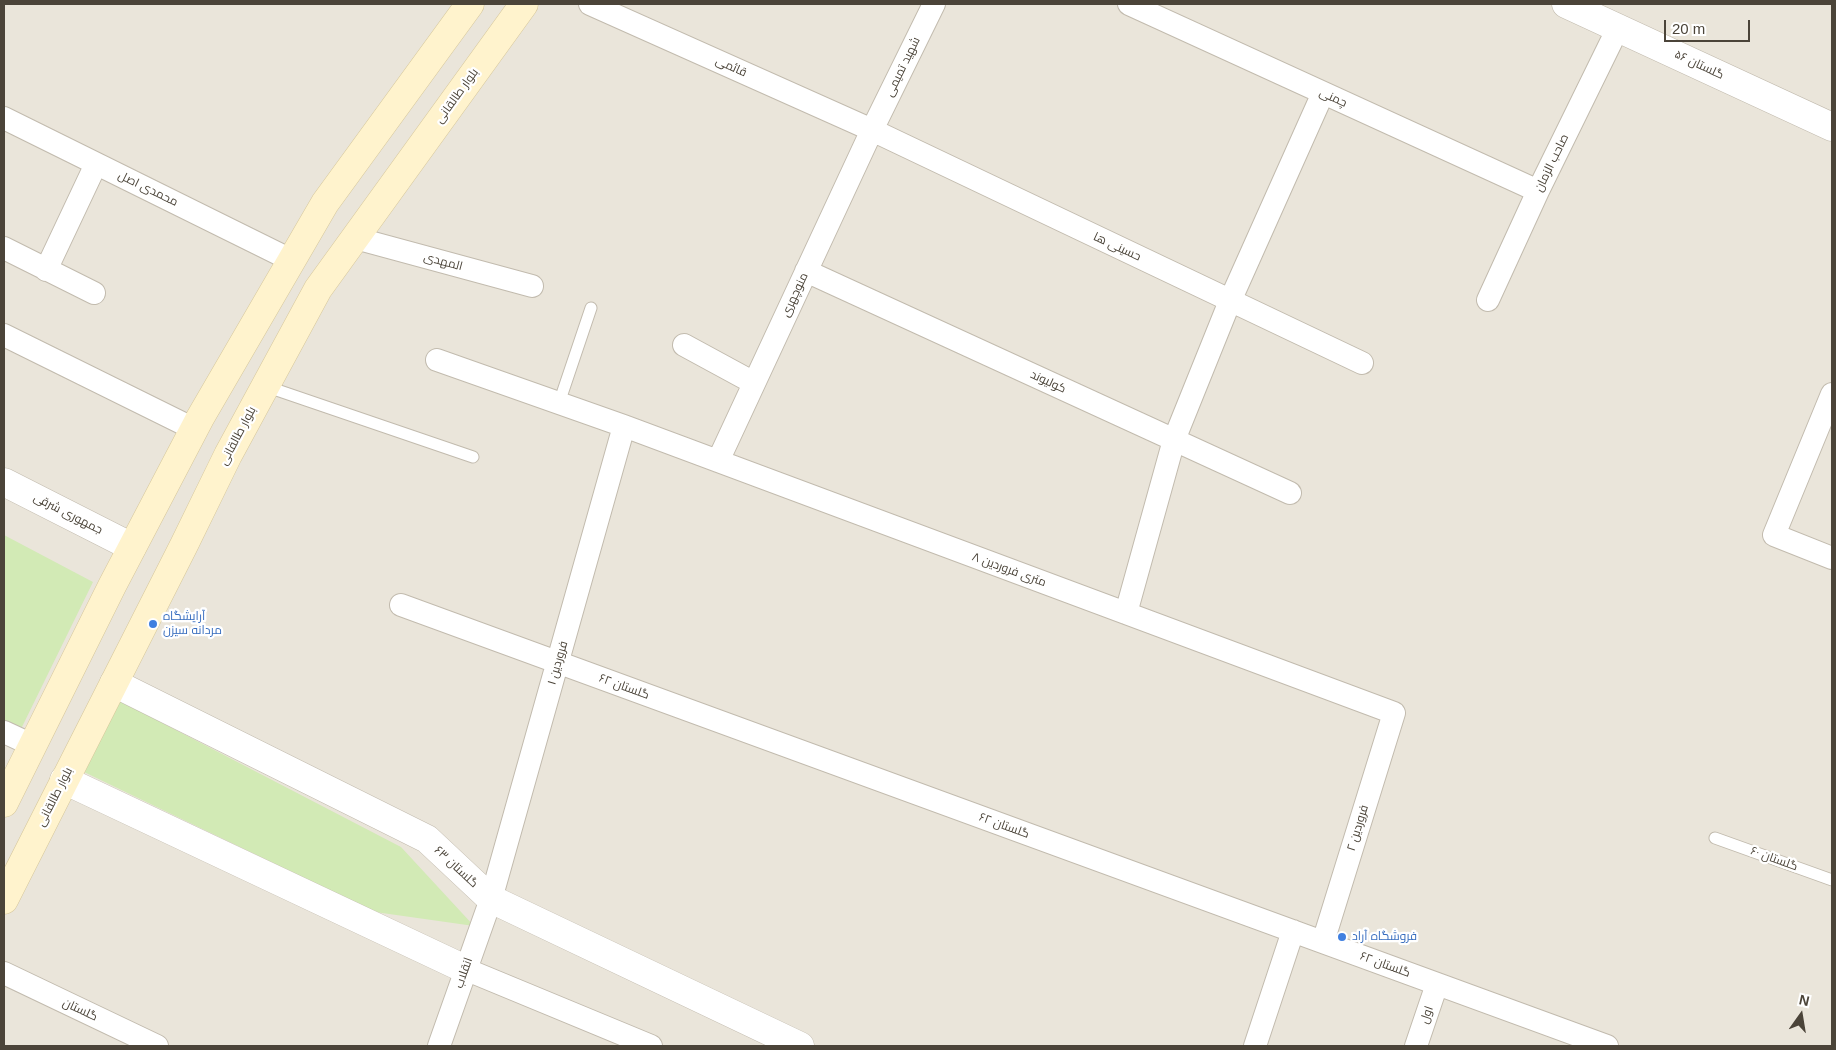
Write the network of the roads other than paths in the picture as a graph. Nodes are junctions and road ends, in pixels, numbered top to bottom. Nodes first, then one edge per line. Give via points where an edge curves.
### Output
1 (470, 4) edge
2 (524, 4) edge
3 (590, 4) edge
4 (934, 4) edge
5 (1129, 4) edge
6 (1566, 4) edge
7 (1618, 28) junction
8 (1323, 93) junction
9 (4, 118) edge
10 (1832, 127) edge
11 (872, 130) junction
12 (96, 164) junction
13 (1538, 191) junction
14 (355, 238) junction
15 (4, 248) edge
16 (292, 260) junction
17 (46, 270) junction
18 (806, 271) junction
19 (532, 286) dead end
20 (94, 293) dead end
21 (1488, 300) dead end
22 (1230, 301) junction
23 (591, 308) dead end
24 (4, 335) edge
25 (684, 345) dead end
26 (437, 360) dead end
27 (1362, 364) dead end
28 (754, 383) junction
29 (265, 386) junction
30 (1832, 394) edge
31 (559, 403) junction
32 (624, 426) junction
33 (194, 429) junction
34 (1174, 440) junction
35 (473, 457) dead end
36 (718, 461) junction
37 (4, 482) edge
38 (1290, 493) dead end
39 (132, 547) junction
40 (1832, 558) edge
41 (402, 605) dead end
42 (1126, 613) junction
43 (558, 662) junction
44 (114, 683) junction
45 (1394, 713) joint
46 (4, 732) edge
47 (32, 745) junction
48 (64, 780) junction
49 (4, 802) edge
50 (1715, 838) dead end
51 (1832, 880) edge
52 (491, 899) junction
53 (4, 900) edge
54 (1293, 932) junction
55 (1323, 942) junction
56 (465, 969) junction
57 (4, 973) edge
58 (1437, 984) junction
59 (157, 1046) edge
60 (439, 1046) edge
61 (651, 1046) edge
62 (800, 1046) edge
63 (1255, 1046) edge
64 (1416, 1046) edge
65 (1607, 1046) edge

1 - 16 main road via 325,203
2 - 14 main road, بلوار طالقانی
3 - 11 street, قائمی
4 - 11 street, شهید تمیمی
5 - 8 street, چمنی
6 - 7 street, گلستان ۵۶
7 - 10 street, گلستان ۵۶
7 - 13 street, صاحب الزمان
8 - 13 street, چمنی
8 - 22 street
9 - 12 street, محمدی اصل
11 - 18 street, منوچهری
11 - 22 street, حسینی ها
12 - 16 street, محمدی اصل
12 - 17 street
13 - 21 street, صاحب الزمان
14 - 19 street, المهدی
14 - 29 main road, بلوار طالقانی via 318,290
15 - 17 street
16 - 33 main road
17 - 20 street
18 - 28 street, منوچهری
18 - 34 street, کولیوند
22 - 27 street, حسینی ها
22 - 34 street
23 - 31 lane
24 - 33 street
25 - 28 street
26 - 31 street, ۸ متری فروردین
28 - 36 street, منوچهری
29 - 35 lane
29 - 44 main road, بلوار طالقانی
30 - 40 street via 1774,535
31 - 32 street, ۸ متری فروردین
32 - 36 street, ۸ متری فروردین
32 - 43 street, فروردین ۱
33 - 39 main road
34 - 38 street, کولیوند
34 - 42 street
36 - 42 street, ۸ متری فروردین
37 - 39 street, جمهوری شرقی
39 - 47 main road
41 - 43 street, گلستان ۶۲
42 - 45 street, ۸ متری فروردین
43 - 52 street, فروردین ۱
43 - 54 street, گلستان ۶۲
44 - 48 main road, بلوار طالقانی
44 - 52 street, گلستان ۶۳ via 428,839
45 - 55 street, فروردین ۲
46 - 47 street
47 - 49 main road
48 - 53 main road, بلوار طالقانی
48 - 56 street
50 - 51 lane, گلستان ۶۰
52 - 56 street, انقلاب
52 - 62 street, گلستان ۶۳
54 - 55 street, گلستان ۶۲
54 - 63 street
55 - 58 street, گلستان ۶۲
56 - 60 street, انقلاب
56 - 61 street
57 - 59 street, گلستان
58 - 64 street, اول
58 - 65 street, گلستان ۶۲

